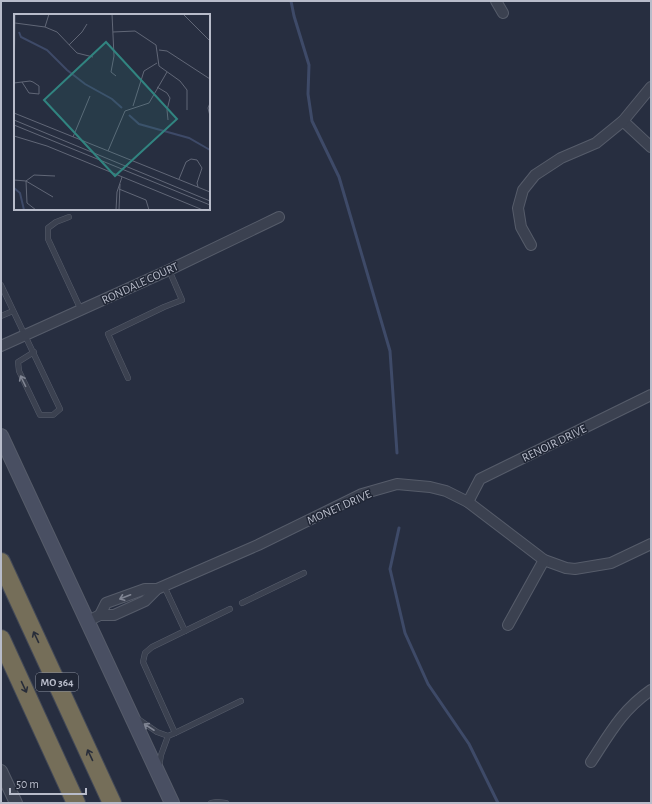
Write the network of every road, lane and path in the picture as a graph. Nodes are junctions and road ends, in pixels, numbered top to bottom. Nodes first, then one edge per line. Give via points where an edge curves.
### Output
1 (496, 1) edge
2 (503, 13) dead end
3 (651, 87) edge
4 (623, 121) junction
5 (651, 147) edge
6 (69, 217) dead end
7 (279, 217) dead end
8 (531, 245) dead end
9 (169, 270) junction
10 (1, 285) edge
11 (81, 310) junction
12 (13, 311) junction
13 (1, 316) edge
14 (25, 335) junction
15 (1, 346) edge
16 (34, 352) junction
17 (128, 378) dead end
18 (651, 395) edge
19 (1, 436) edge
20 (468, 502) junction
21 (651, 544) edge
22 (544, 560) junction
23 (1, 562) edge
24 (304, 573) dead end
25 (160, 588) junction
26 (242, 604) dead end
27 (230, 609) dead end
28 (94, 618) junction
29 (508, 625) dead end
30 (185, 631) junction
31 (1, 639) edge
32 (651, 690) edge
33 (241, 701) dead end
34 (131, 714) junction
35 (175, 733) junction
36 (168, 736) junction
37 (591, 762) dead end
38 (1, 771) edge
39 (158, 773) junction
40 (14, 802) edge
41 (76, 803) edge
42 (112, 803) edge
43 (172, 803) edge
44 (211, 803) edge
45 (226, 803) edge

1 - 2 street
3 - 4 street
4 - 5 street
4 - 8 street via 596,143 561,158 535,175 523,190 518,208 521,227
6 - 11 lane via 48,228 48,239
7 - 9 street, RONDALE COURT
9 - 11 street, RONDALE COURT
9 - 17 lane via 182,300 108,334
10 - 12 lane
11 - 14 street, RONDALE COURT
12 - 13 lane
12 - 14 lane
14 - 15 street, RONDALE COURT
14 - 16 lane
16 -> 16 lane via 60,409 53,415 40,415 19,371 18,362
18 - 20 street, RENOIR DRIVE via 480,479
19 - 28 main road
20 - 22 street, MONET DRIVE
20 - 25 street, MONET DRIVE via 430,487 398,484 362,494 258,545
21 - 22 street, MONET DRIVE via 611,563 575,569
22 - 29 street
42 -> 23 highway, MO 364
24 - 26 lane
25 - 28 street, MONET DRIVE via 145,589 106,604
25 - 30 lane
27 - 30 lane
28 - 34 main road
30 - 35 lane via 152,646 145,653 143,662
31 -> 41 highway, MO 364
32 - 37 street via 623,714
33 - 35 lane
36 -> 34 lane via 157,732
34 - 39 main road
35 - 36 lane
36 - 39 lane
38 - 40 street
39 - 43 main road
44 - 45 lane

